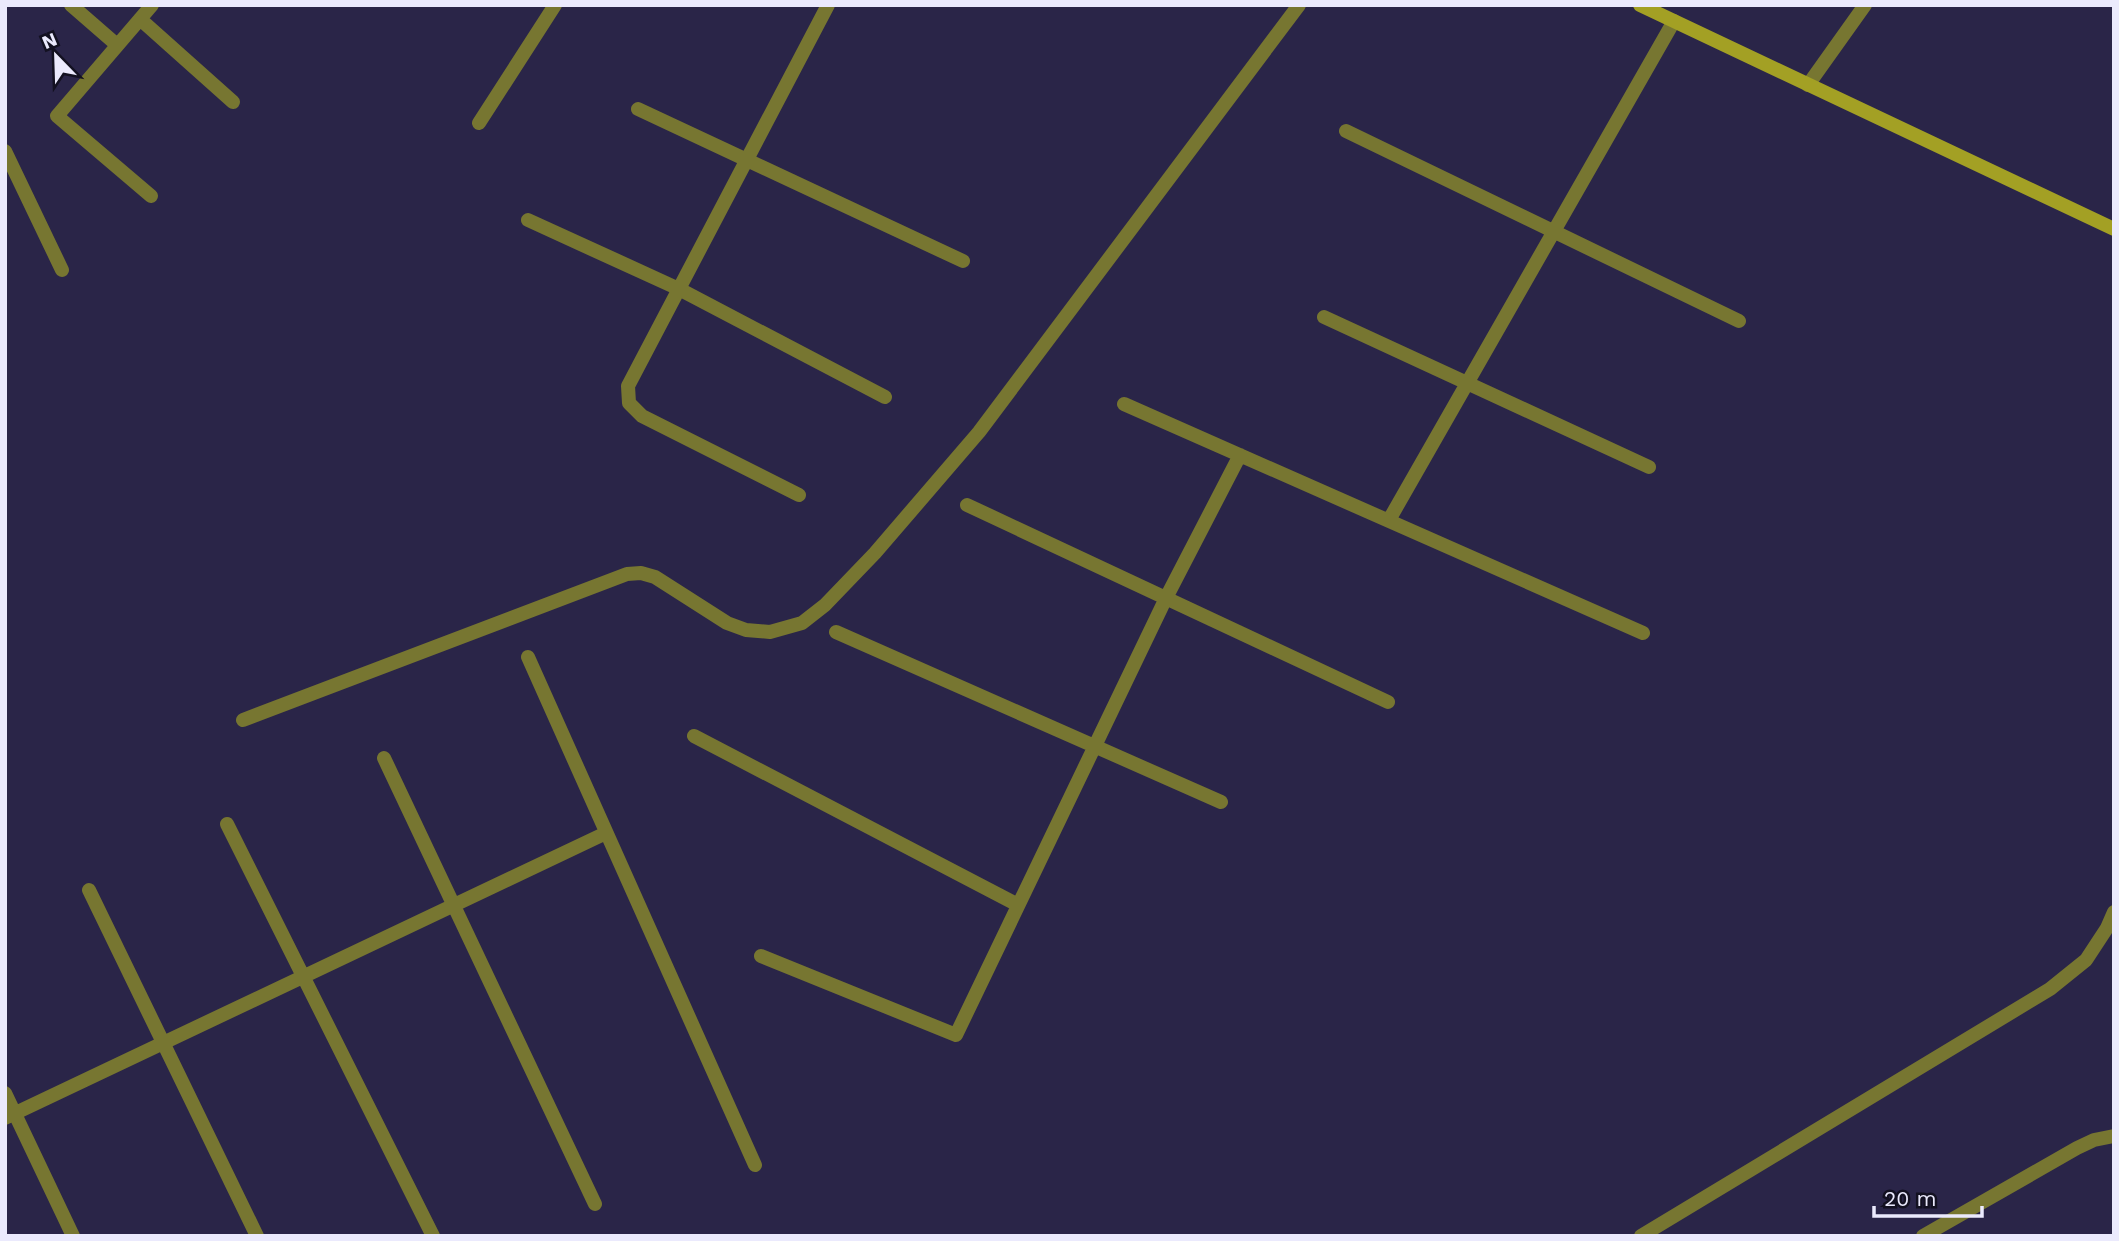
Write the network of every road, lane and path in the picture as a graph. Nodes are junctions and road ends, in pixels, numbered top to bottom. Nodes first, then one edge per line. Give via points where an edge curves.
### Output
1 (71, 5) edge
2 (152, 5) edge
3 (555, 5) edge
4 (1299, 5) edge
5 (1640, 5) edge
6 (1865, 5) edge
7 (825, 6) edge
8 (140, 19) junction
9 (1674, 21) junction
10 (117, 45) junction
11 (1808, 85) junction
12 (233, 102) dead end
13 (638, 109) dead end
14 (479, 123) dead end
15 (1346, 131) dead end
16 (5, 151) edge
17 (747, 160) junction
18 (151, 196) dead end
19 (528, 220) dead end
20 (2114, 229) edge
21 (1554, 231) junction
22 (962, 261) dead end
23 (62, 270) dead end
24 (679, 289) junction
25 (1324, 317) dead end
26 (1739, 321) dead end
27 (1467, 383) junction
28 (885, 397) dead end
29 (1124, 404) dead end
30 (1240, 455) junction
31 (1649, 467) dead end
32 (799, 495) dead end
33 (967, 505) dead end
34 (1389, 520) junction
35 (1166, 598) junction
36 (836, 632) dead end
37 (1643, 633) dead end
38 (528, 657) dead end
39 (1388, 702) dead end
40 (243, 720) dead end
41 (694, 736) dead end
42 (1094, 746) junction
43 (384, 758) dead end
44 (1221, 802) dead end
45 (227, 824) dead end
46 (606, 833) junction
47 (89, 890) dead end
48 (454, 905) junction
49 (1018, 905) junction
50 (2114, 912) edge
51 (761, 956) dead end
52 (303, 977) junction
53 (163, 1043) junction
54 (5, 1093) edge
55 (10, 1116) edge
56 (2114, 1136) edge
57 (755, 1165) dead end
58 (595, 1203) dead end
59 (73, 1236) edge
60 (257, 1236) edge
61 (433, 1236) edge
62 (1641, 1236) edge
63 (1923, 1236) edge

1 - 10 street
2 - 8 street
3 - 14 street
4 - 40 street via 979,432 875,553 802,623 770,632 746,630 727,623 655,577 627,574
5 - 9 main road
6 - 11 street
7 - 17 street
8 - 10 street
8 - 12 street
9 - 11 main road
9 - 21 street
10 - 18 street via 57,116
11 - 20 main road
13 - 17 street
15 - 21 street
16 - 23 street
17 - 22 street
17 - 24 street
19 - 24 street
21 - 26 street
21 - 27 street
24 - 28 street
24 - 32 street via 628,386 629,403 642,416
25 - 27 street
27 - 31 street
27 - 34 street
29 - 30 street
30 - 34 street
30 - 35 street
33 - 35 street
34 - 37 street
35 - 39 street
35 - 42 street
36 - 42 street
38 - 46 street
41 - 49 street
42 - 44 street
42 - 49 street
43 - 48 street
45 - 52 street
46 - 48 street
46 - 57 street
47 - 53 street
48 - 52 street
48 - 58 street
49 - 51 street via 956,1035
50 - 62 street via 2085,960 2050,989
52 - 53 street
52 - 61 street
53 - 55 street
53 - 60 street
54 - 55 street
55 - 59 street
56 - 63 street via 2077,1148

